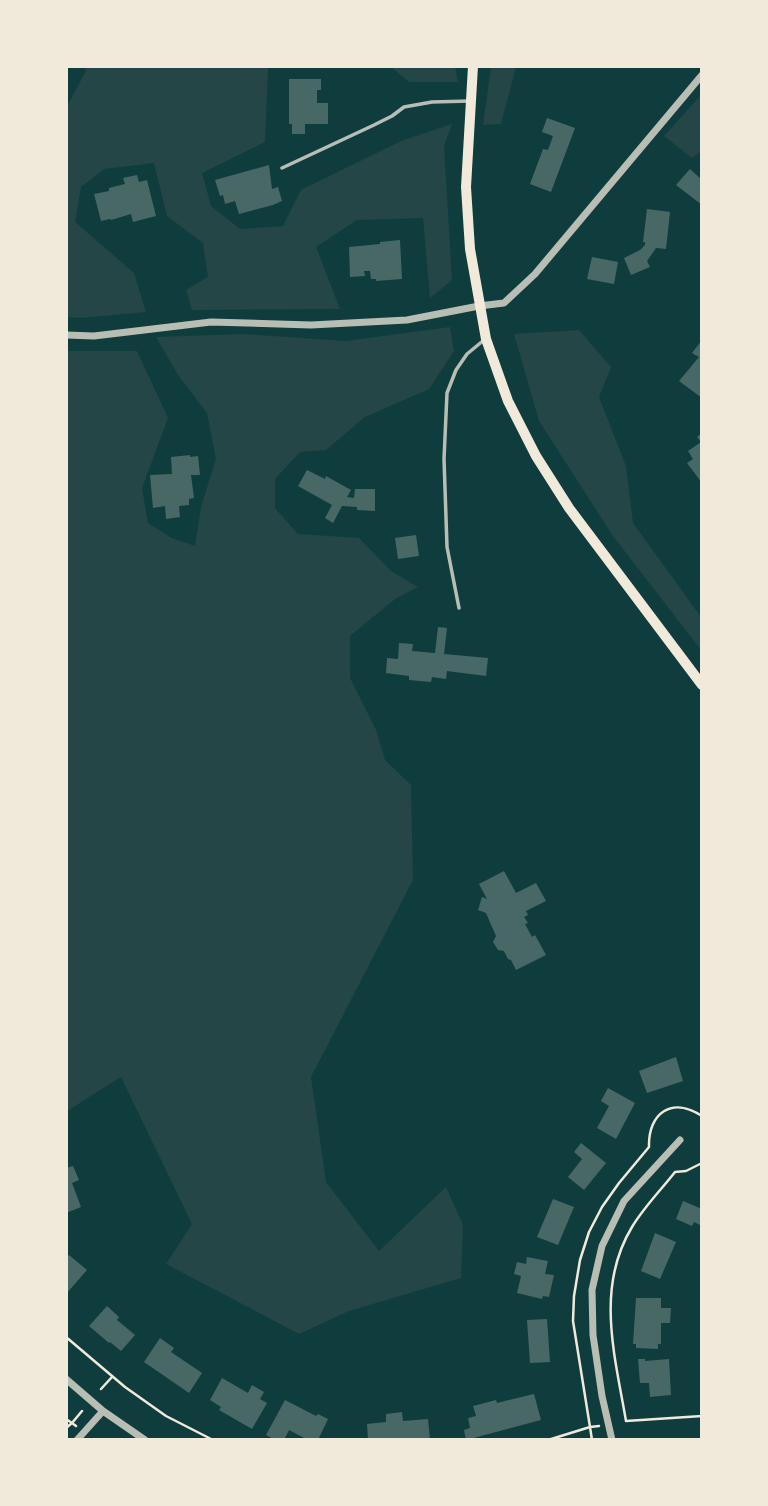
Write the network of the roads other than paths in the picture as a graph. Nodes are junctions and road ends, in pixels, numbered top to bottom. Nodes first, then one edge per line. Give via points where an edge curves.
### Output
1 (473, 66) edge
2 (702, 75) edge
3 (472, 101) junction
4 (282, 168) dead end
5 (479, 306) junction
6 (66, 335) edge
7 (486, 339) junction
8 (459, 608) dead end
9 (702, 685) edge
10 (680, 1140) dead end
11 (66, 1379) edge
12 (103, 1411) junction
13 (77, 1440) edge
14 (145, 1440) edge
15 (612, 1440) edge

1 - 3 main road
2 - 5 street via 535,274 504,303
3 - 4 lane via 404,107
3 - 5 main road via 466,187
5 - 6 street via 407,320 311,325 211,322
5 - 7 main road
7 - 8 lane via 467,354 447,393 447,547
7 - 9 main road via 508,401 552,482
10 - 15 street via 624,1201 602,1246 592,1290 593,1335
11 - 12 street
12 - 13 street
12 - 14 street

